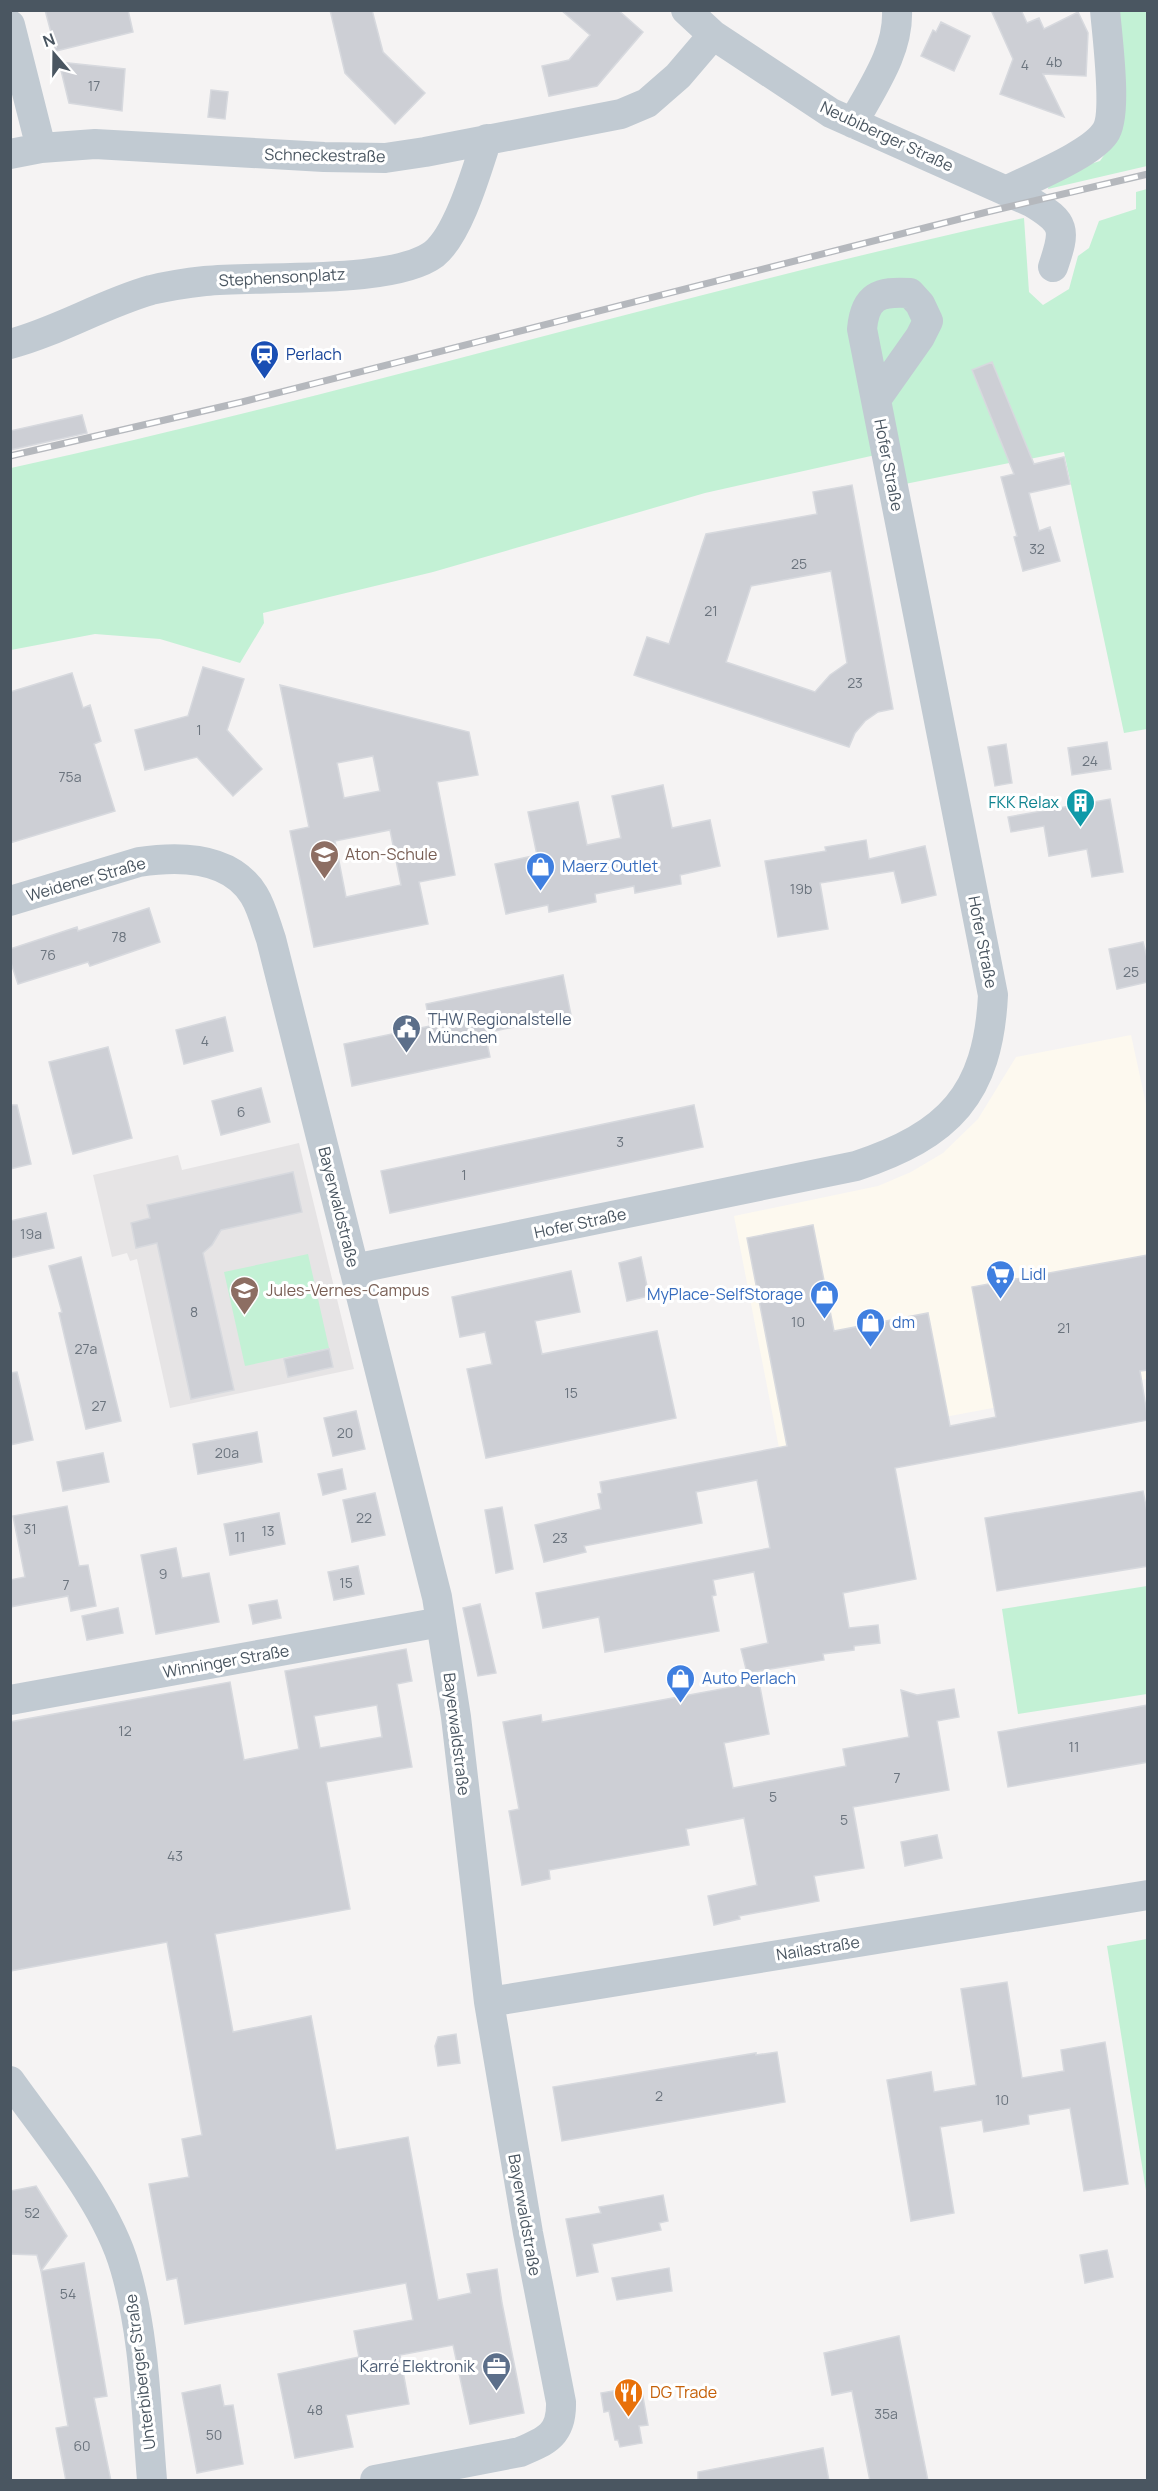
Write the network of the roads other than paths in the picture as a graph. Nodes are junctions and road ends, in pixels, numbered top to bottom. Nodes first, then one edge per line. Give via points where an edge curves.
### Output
1 (686, 10) edge
2 (897, 10) edge
3 (1105, 10) edge
4 (10, 24) edge
5 (713, 34) junction
6 (853, 123) junction
7 (487, 139) junction
8 (41, 148) junction
9 (10, 154) edge
10 (1006, 191) junction
11 (1053, 267) dead end
12 (10, 344) edge
13 (877, 398) dead end
14 (232, 872) joint
15 (10, 901) edge
16 (354, 1269) junction
17 (441, 1622) junction
18 (10, 1700) edge
19 (1148, 1895) edge
20 (489, 2002) junction
21 (10, 2081) edge
22 (152, 2481) edge
23 (375, 2481) edge

1 - 5 street, Neubiberger Straße
2 - 6 street via 892,50
3 - 10 street via 1111,96 1111,120 1106,133 1090,148
4 - 8 street
5 - 6 street, Neubiberger Straße via 831,113
5 - 7 street, Schneckestraße via 678,76 647,103 603,117
6 - 10 street, Neubiberger Straße
7 - 8 street, Schneckestraße via 385,158 95,144
7 - 12 street, Stephensonplatz via 461,212 446,238 435,253 398,269 204,281 151,290 55,330
8 - 9 street, Schneckestraße
10 - 11 street, Neubiberger Straße via 1050,214 1061,226 1061,242
13 - 16 street, Hofer Straße via 993,995 991,1029 974,1082 950,1117 925,1137 893,1154 856,1166
14 - 15 street, Weidener Straße via 192,860 161,859 139,862
14 - 16 street, Bayerwaldstraße via 255,897 271,939
16 - 17 street, Bayerwaldstraße
17 - 18 street, Winninger Straße
17 - 20 street, Bayerwaldstraße
19 - 20 street, Nailastraße
20 - 23 street, Bayerwaldstraße via 561,2418 553,2434 520,2452
21 - 22 street, Unterbiberger Straße via 86,2189 125,2266 143,2368

